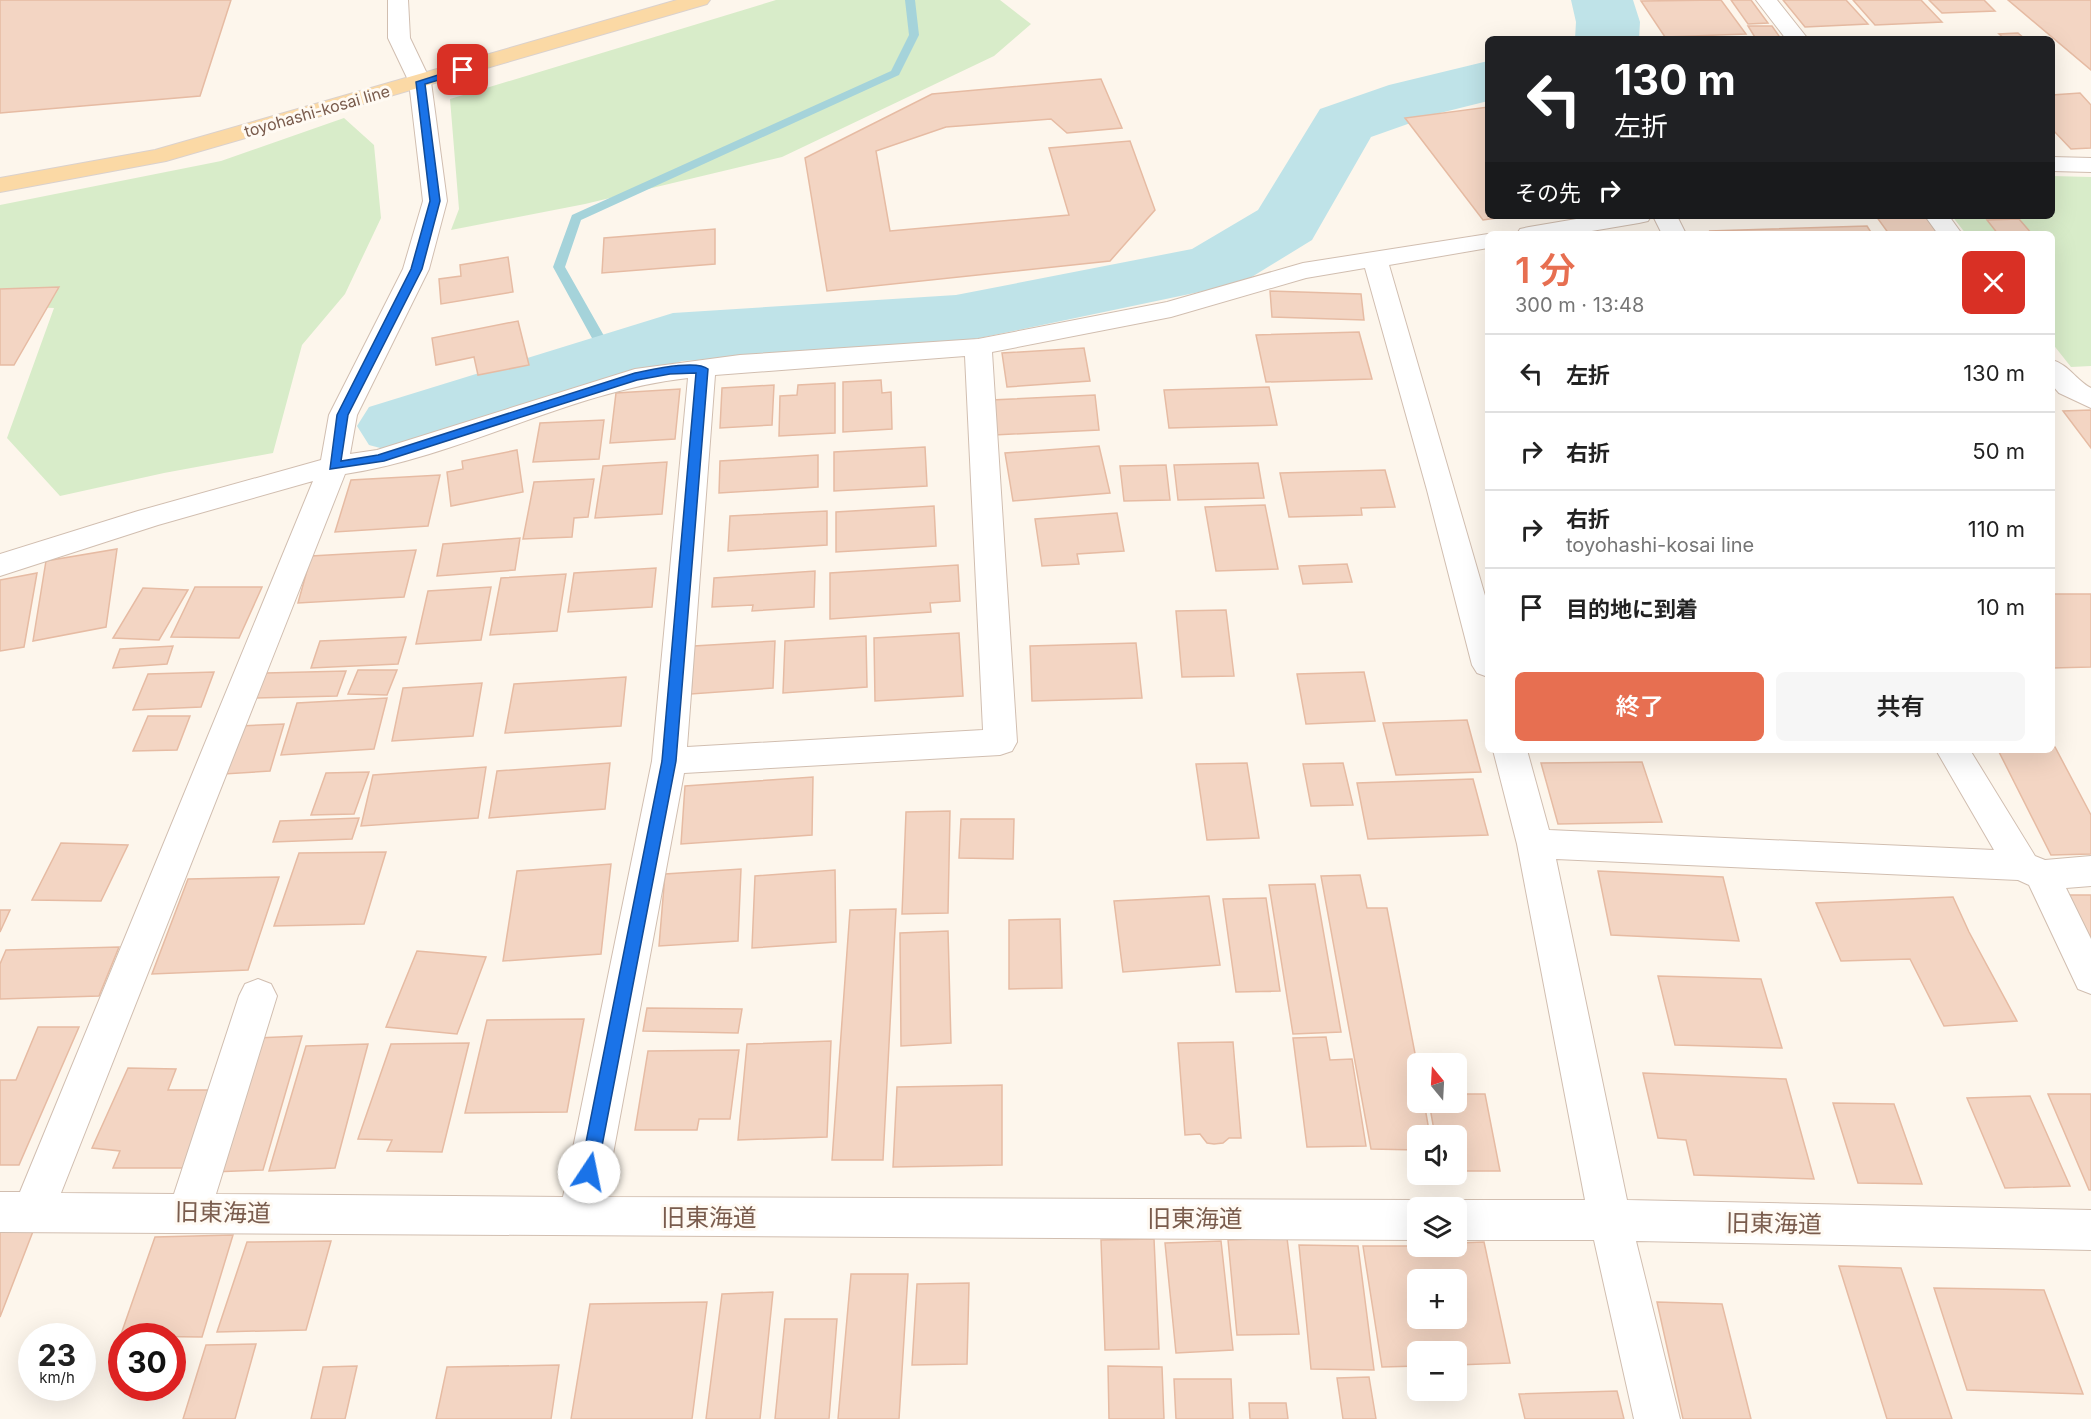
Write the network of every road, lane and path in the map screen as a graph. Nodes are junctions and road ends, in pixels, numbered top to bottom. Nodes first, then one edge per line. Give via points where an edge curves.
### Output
1 (398, 0) edge
2 (700, 0) edge
3 (1766, 0) edge
4 (1795, 36) edge
5 (420, 82) junction
6 (2055, 164) edge
7 (2091, 165) edge
8 (0, 185) edge
9 (1621, 219) edge
10 (1547, 231) edge
11 (1485, 241) edge
12 (1375, 259) junction
13 (978, 347) junction
14 (702, 369) junction
15 (2055, 370) edge
16 (2091, 370) edge
17 (2055, 371) edge
18 (2091, 399) edge
19 (334, 466) junction
20 (0, 565) edge
21 (1485, 654) edge
22 (1511, 753) edge
23 (1955, 753) edge
24 (669, 761) junction
25 (1535, 844) junction
26 (2032, 871) junction
27 (2091, 871) edge
28 (2091, 978) edge
29 (258, 996) dead end
30 (17, 1211) edge
31 (189, 1213) junction
32 (580, 1217) junction
33 (1407, 1220) edge
34 (1467, 1220) edge
35 (1610, 1220) junction
36 (2091, 1230) edge
37 (1657, 1419) edge

1 - 5 street via 399,38
2 - 5 main road, toyohashi-kosai line
3 - 4 street
5 - 8 main road, toyohashi-kosai line via 158,156
5 - 19 street via 435,201 416,269 342,415
6 - 7 street
9 - 10 street
11 - 12 street
12 - 13 street via 1303,271 1171,309
12 - 21 street
13 - 14 street
13 - 24 street via 1000,742
14 - 19 street via 635,377 380,459
14 - 24 street
15 - 16 street
17 - 18 street via 2069,387
19 - 20 street via 148,518
19 - 30 street
22 - 25 street
23 - 26 street
24 - 32 street
25 - 26 street
25 - 35 street
26 - 27 street
26 - 28 street
29 - 31 street
30 - 31 street, 旧東海道
31 - 32 street, 旧東海道
32 - 33 street, 旧東海道
34 - 35 street, 旧東海道
35 - 36 street, 旧東海道
35 - 37 street

